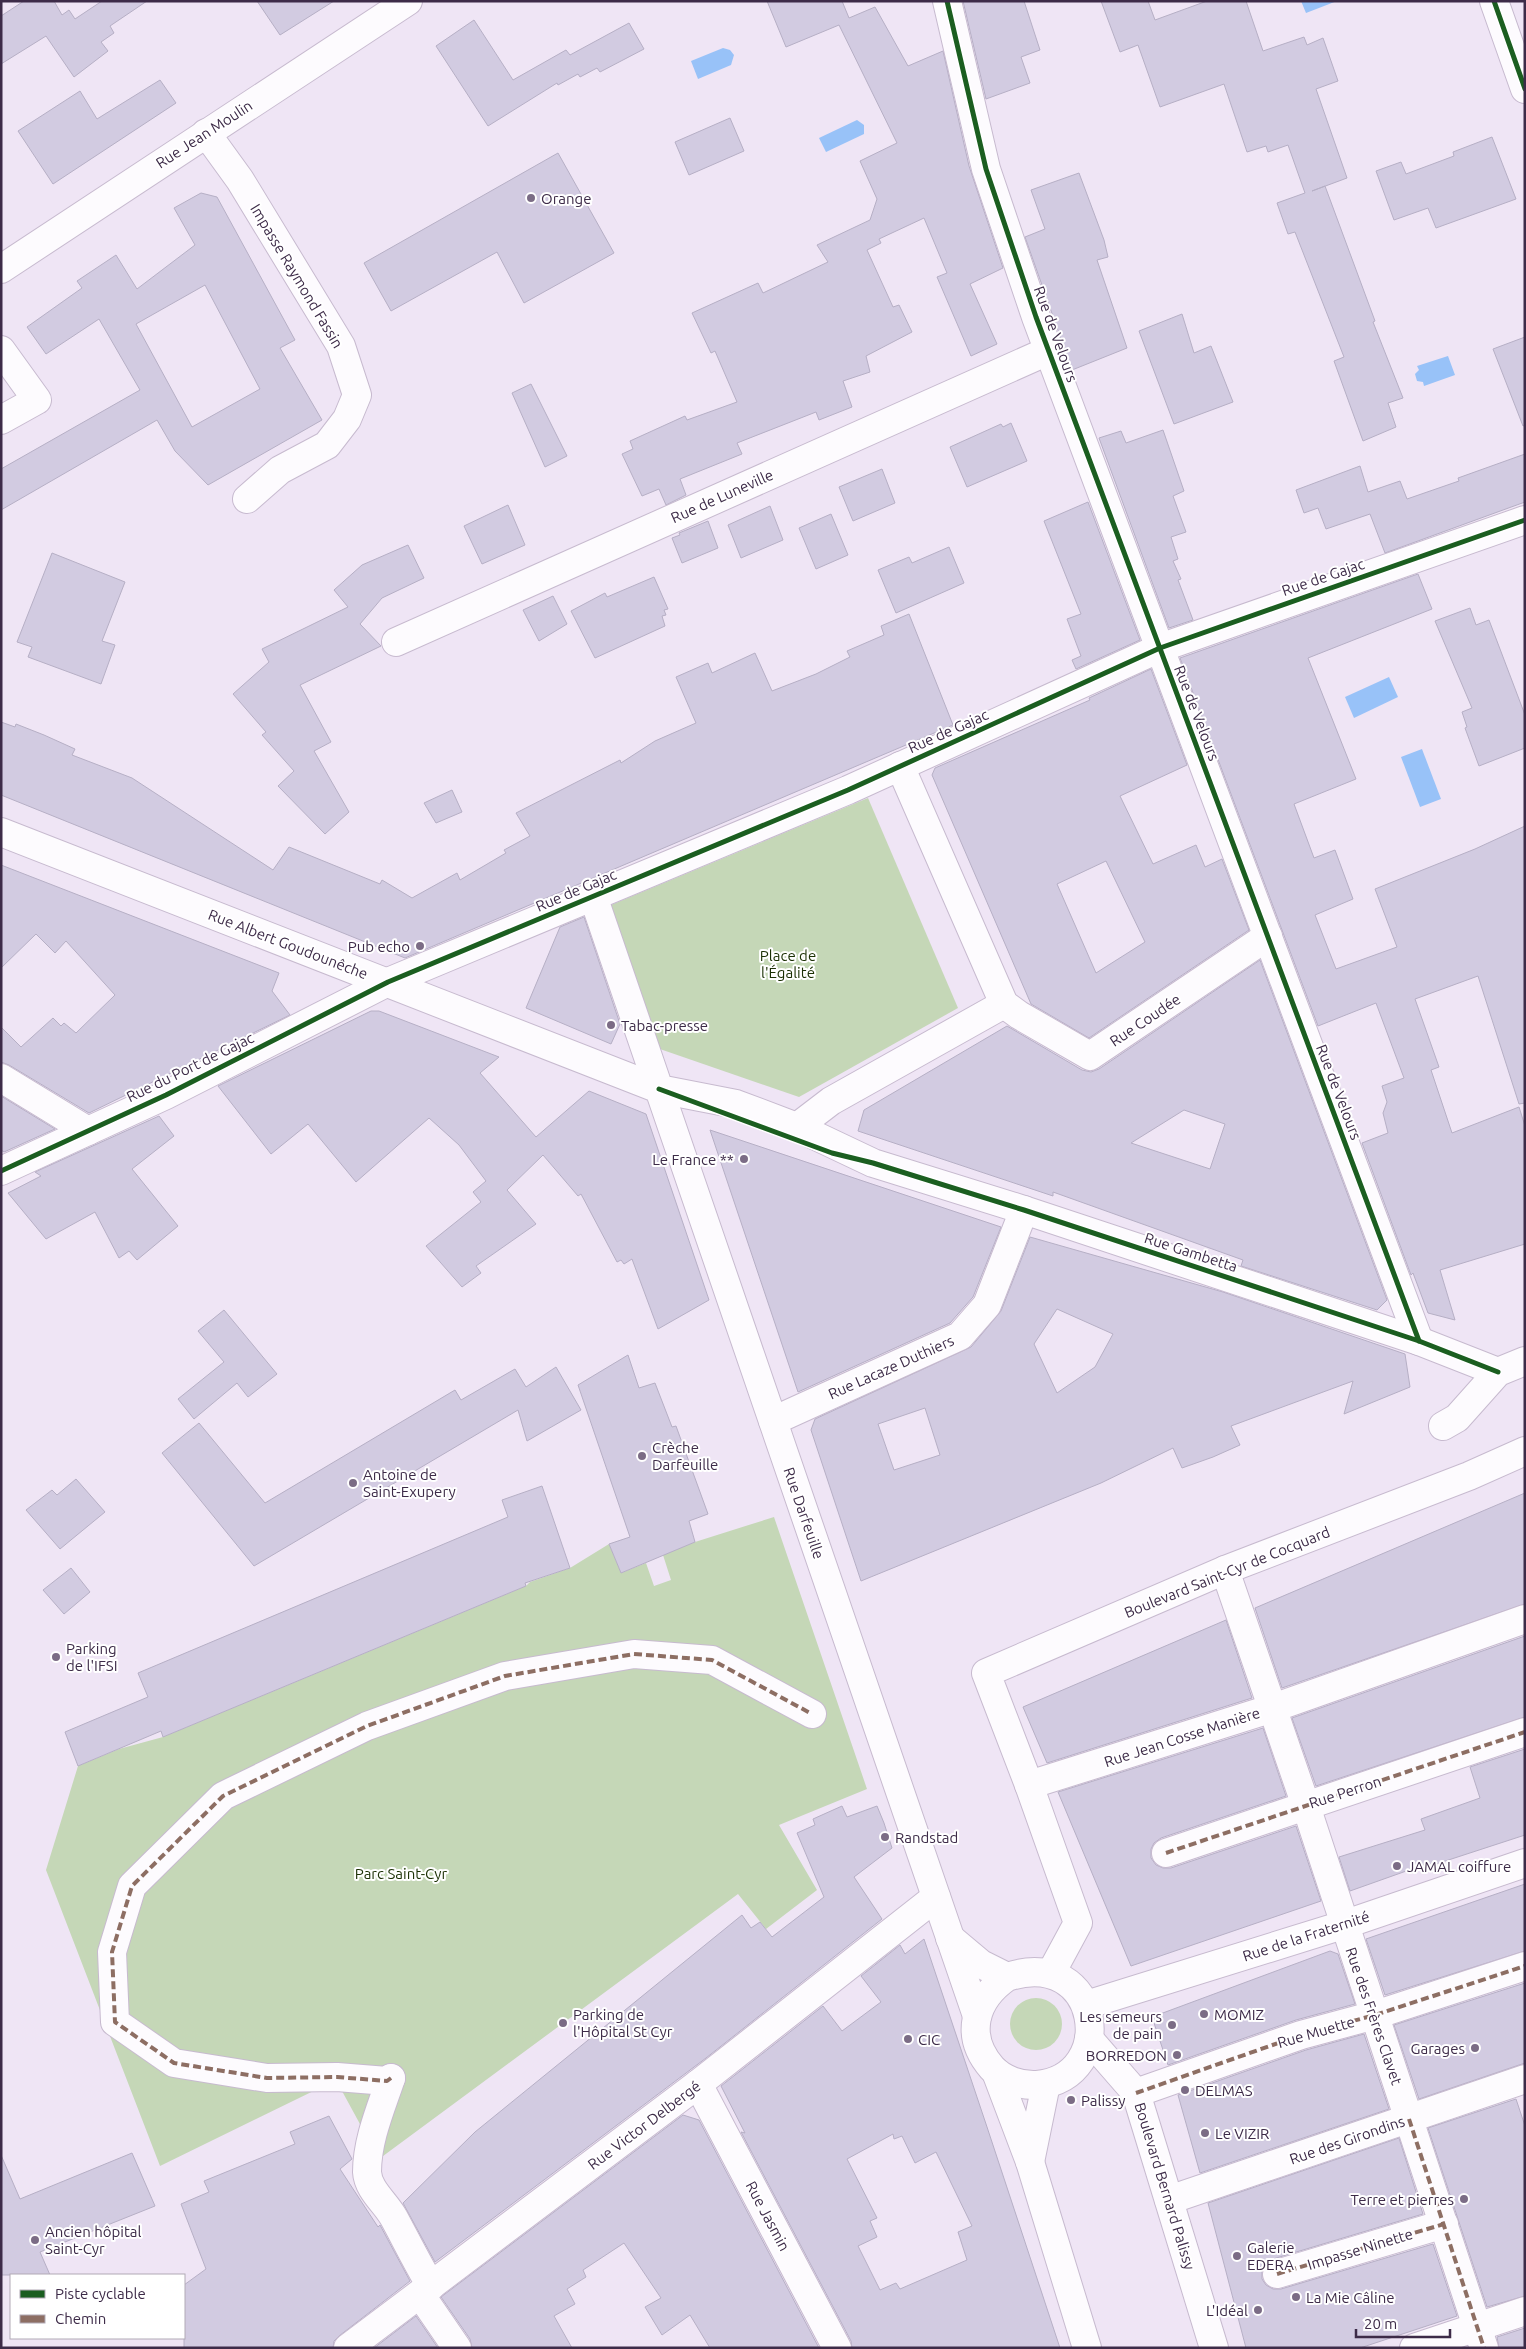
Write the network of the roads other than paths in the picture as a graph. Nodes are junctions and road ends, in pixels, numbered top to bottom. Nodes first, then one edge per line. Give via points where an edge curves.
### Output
1 (408, 1) edge
2 (947, 1) edge
3 (1494, 1) edge
4 (1525, 89) edge
5 (206, 133) junction
6 (1, 269) edge
7 (1, 350) edge
8 (1048, 351) junction
9 (1, 420) edge
10 (247, 498) dead end
11 (1525, 520) edge
12 (396, 642) dead end
13 (1160, 648) junction
14 (900, 766) junction
15 (1, 832) edge
16 (594, 896) junction
17 (1268, 936) junction
18 (388, 982) junction
19 (1011, 1010) junction
20 (1, 1078) edge
21 (659, 1088) junction
22 (797, 1127) junction
23 (88, 1130) junction
24 (1, 1171) edge
25 (1024, 1210) junction
26 (1419, 1341) junction
27 (1525, 1361) edge
28 (1498, 1372) junction
29 (773, 1421) junction
30 (1443, 1426) dead end
31 (1525, 1451) edge
32 (1225, 1570) junction
33 (1525, 1619) edge
34 (1273, 1708) junction
35 (812, 1714) dead end
36 (1525, 1732) edge
37 (1029, 1786) junction
38 (1306, 1806) junction
39 (1166, 1853) dead end
40 (1525, 1863) edge
41 (936, 1897) junction
42 (1343, 1925) junction
43 (949, 1937) junction
44 (1525, 1966) edge
45 (1051, 1973) junction
46 (1007, 1977) junction
47 (1086, 2005) junction
48 (1375, 2015) junction
49 (977, 2016) junction
50 (1089, 2039) junction
51 (996, 2072) junction
52 (1525, 2079) edge
53 (698, 2084) junction
54 (1046, 2084) junction
55 (1136, 2093) junction
56 (1408, 2119) junction
57 (1030, 2162) junction
58 (1169, 2200) junction
59 (1444, 2224) junction
60 (1277, 2274) dead end
61 (425, 2290) junction
62 (1525, 2311) edge
63 (1481, 2337) edge
64 (348, 2348) edge
65 (457, 2348) edge
66 (837, 2348) edge
67 (1087, 2348) edge
68 (1214, 2348) edge
69 (1414, 2348) edge

1 - 5 street, Rue Jean Moulin
2 - 8 street, Rue de Velours via 986,169
3 - 4 street
5 - 6 street, Rue Jean Moulin
5 - 10 street, Impasse Raymond Fassin via 240,180 341,346 357,395 347,419 327,445 280,470
7 - 9 street via 37,400
8 - 12 street, Rue de Luneville
8 - 13 street, Rue de Velours
11 - 13 street, Rue de Gajac
13 - 14 street, Rue de Gajac
13 - 17 street, Rue de Velours
14 - 16 street, Rue de Gajac
14 - 19 street
15 - 18 street, Rue Albert Goudounêche
16 - 18 street, Rue de Gajac
16 - 21 street
17 - 19 street, Rue Coudée via 1090,1056
17 - 26 street, Rue de Velours
18 - 21 street, Rue Albert Goudounêche
18 - 23 street, Rue du Port de Gajac
19 - 22 street via 831,1101
20 - 23 street
21 - 22 street, Rue Gambetta via 736,1104
21 - 29 street, Rue Darfeuille
22 - 25 street, Rue Gambetta via 873,1163
23 - 24 street, Rue du Port de Gajac
25 - 26 street, Rue Gambetta
25 - 29 street, Rue Lacaze Duthiers via 988,1305 960,1336
26 - 28 street, Rue Gambetta
27 - 28 street
28 - 30 street via 1457,1418
29 - 41 street, Rue Darfeuille
31 - 32 street, Boulevard Saint-Cyr de Cocquard via 1469,1476
32 - 34 street, Rue des Frères Clavet
32 - 37 street, Boulevard Saint-Cyr de Cocquard via 986,1673
33 - 34 street, Rue Jean Cosse Manière
34 - 37 street, Rue Jean Cosse Manière
34 - 38 street, Rue des Frères Clavet
35 - 61 street via 712,1660 634,1654 506,1676 367,1726 223,1796 132,1886 112,1952 115,2022 174,2063 267,2078 337,2077 386,2081 391,2078 370,2144 367,2174 375,2192 393,2216
36 - 38 street, Rue Perron
37 - 45 street via 1078,1923
38 - 39 street, Rue Perron
38 - 42 street, Rue des Frères Clavet
40 - 42 street, Rue de la Fraternité
41 - 43 street, Rue Darfeuille
41 - 53 street, Rue Victor Delbergé
42 - 47 street, Rue de la Fraternité
42 - 48 street, Rue des Frères Clavet
43 - 46 street via 981,1964
43 - 49 street, Rue Darfeuille
44 - 48 street, Rue Muette
45 - 46 street via 1023,1971
45 - 47 street via 1065,1981
46 - 49 street via 993,1986
47 - 50 street
48 - 55 street, Rue Muette via 1300,2035
48 - 56 street, Rue des Frères Clavet
49 - 51 street via 979,2046
50 - 54 street via 1075,2068
50 - 55 street, Boulevard Bernard Palissy
51 - 54 street via 1011,2081 1028,2085
51 - 57 street
52 - 56 street, Rue des Girondins
53 - 61 street, Rue Victor Delbergé
53 - 66 street, Rue Jasmin
54 - 57 street
55 - 58 street, Boulevard Bernard Palissy
56 - 58 street, Rue des Girondins
56 - 59 street, Rue des Frères Clavet
57 - 67 street
58 - 68 street, Boulevard Bernard Palissy
59 - 60 street, Impasse Ninette
59 - 63 street, Rue des Frères Clavet
61 - 64 street, Rue Victor Delbergé
61 - 65 street
62 - 63 street
63 - 69 street

